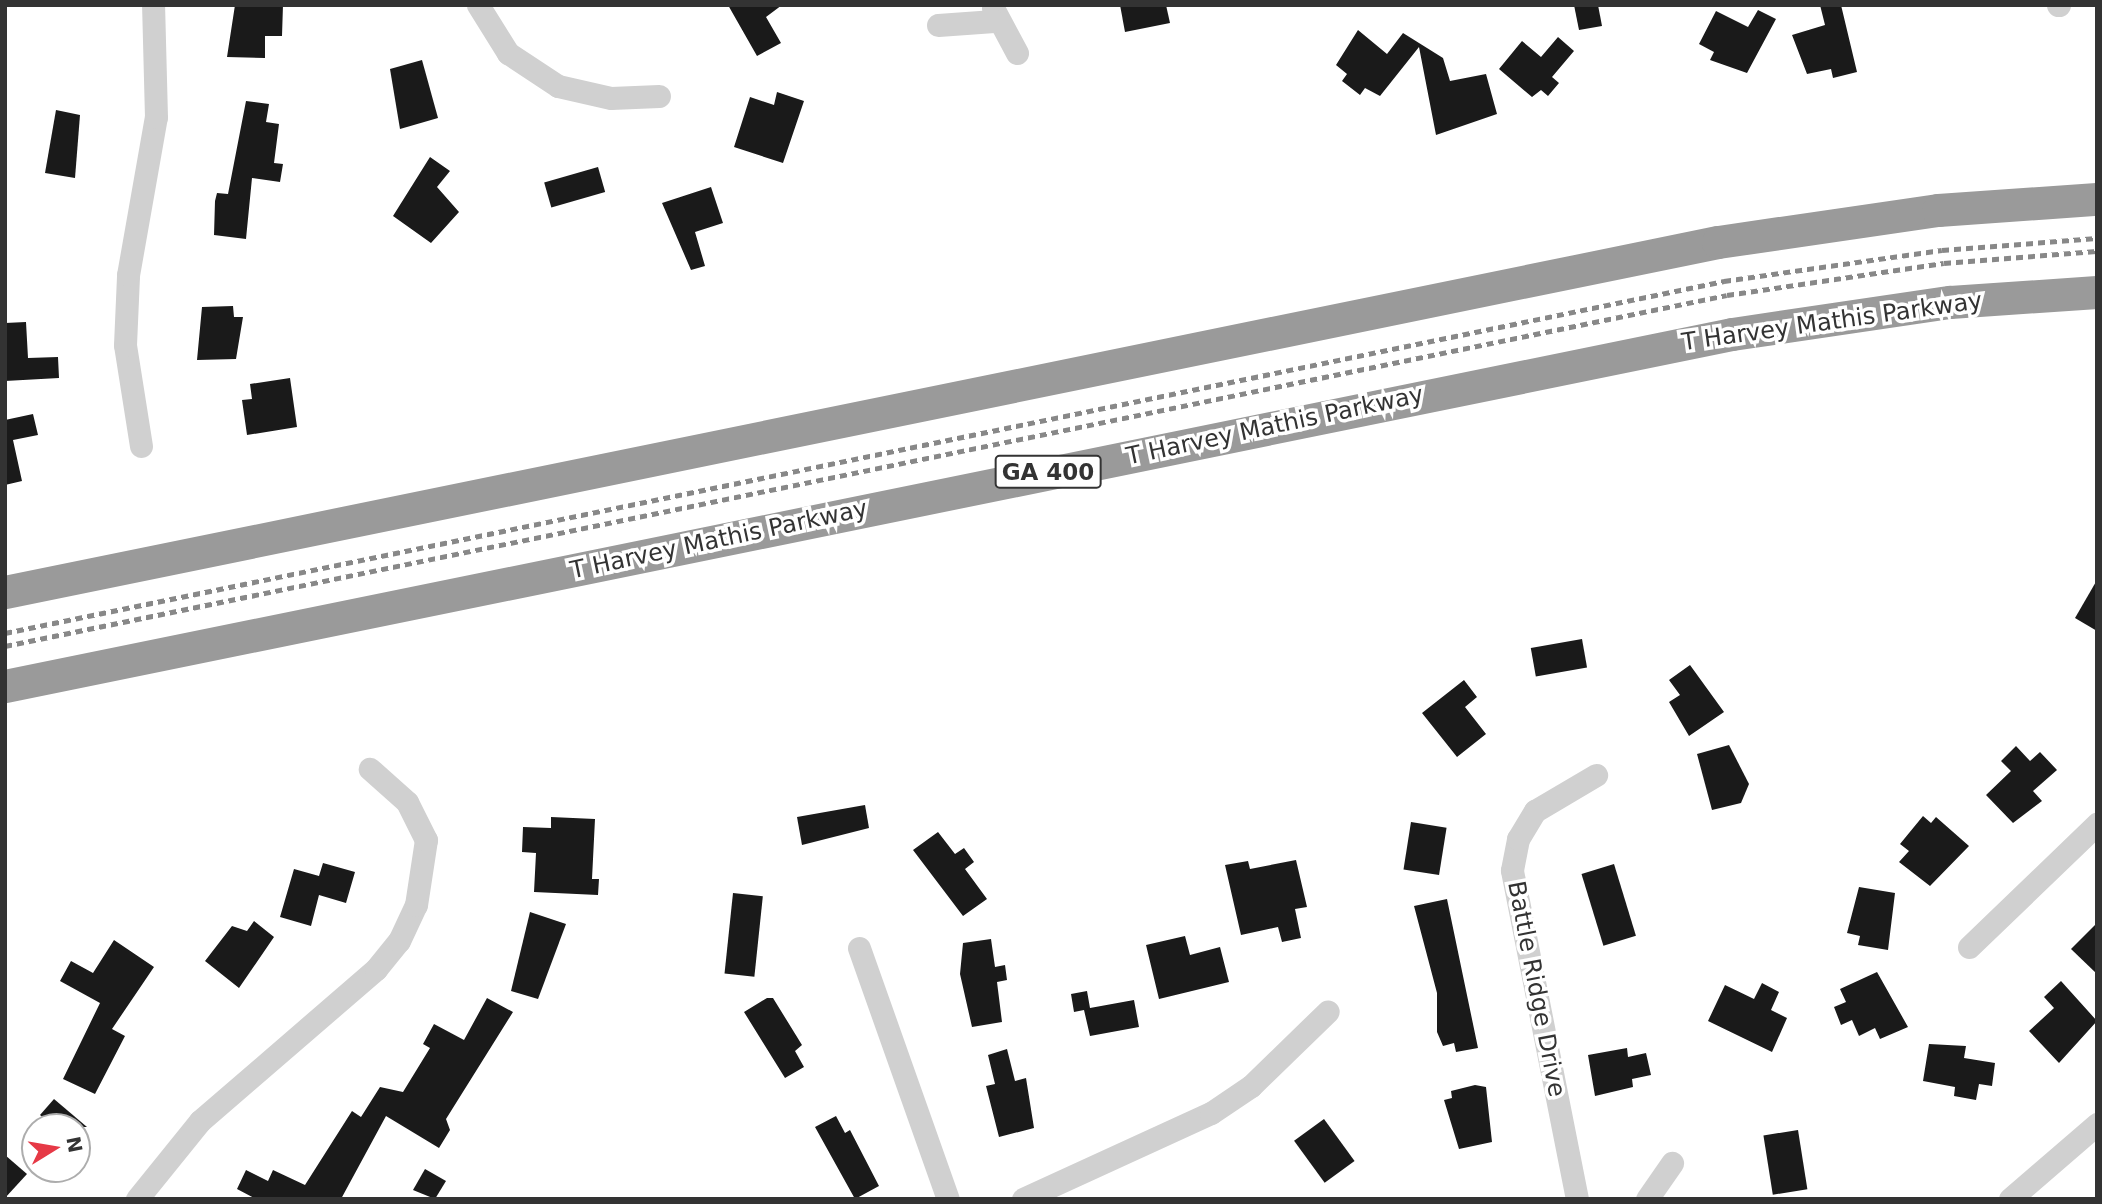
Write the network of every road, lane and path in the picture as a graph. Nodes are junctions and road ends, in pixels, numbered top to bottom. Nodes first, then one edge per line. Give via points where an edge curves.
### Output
1 (153, 5) edge
2 (478, 5) edge
3 (993, 13) edge
4 (938, 25) dead end
5 (1017, 53) dead end
6 (659, 96) dead end
7 (2097, 199) edge
8 (2097, 292) edge
9 (141, 446) dead end
10 (5, 592) edge
11 (5, 686) edge
12 (370, 769) dead end
13 (1595, 775) dead end
14 (2097, 824) edge
15 (1969, 947) dead end
16 (859, 948) dead end
17 (1328, 1011) dead end
18 (2097, 1124) edge
19 (1672, 1163) dead end
20 (137, 1199) edge
21 (948, 1199) edge
22 (1023, 1199) edge
23 (1577, 1199) edge
24 (1647, 1199) edge
25 (2010, 1199) edge

1 - 9 street via 156,117 128,275 125,345
2 - 6 street via 508,53 558,86 611,98
3 - 4 street
3 - 5 street
7 - 10 highway via 1938,210 1718,242
8 - 11 highway, T Harvey Mathis Parkway / GA 400 via 1950,302 1731,334
12 - 20 street via 407,802 426,840 416,905 399,941 376,969 200,1121
13 - 23 street, Battle Ridge Drive via 1535,811 1518,839 1512,870
14 - 15 street
16 - 21 street
17 - 22 street via 1251,1086 1211,1113
18 - 25 street
19 - 24 street

